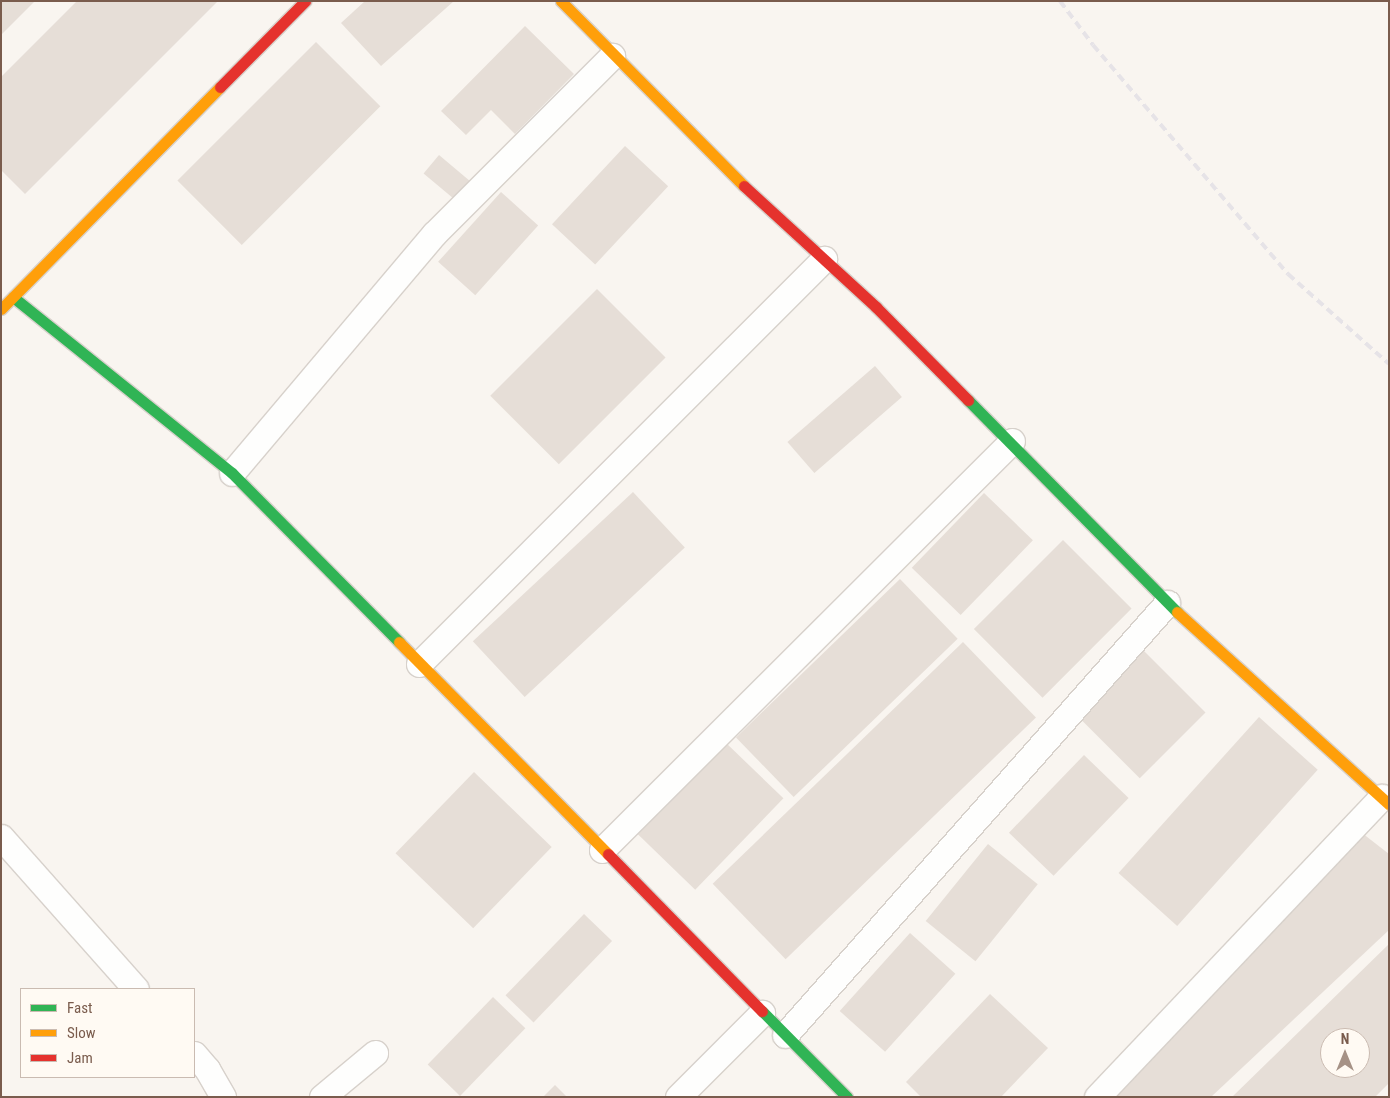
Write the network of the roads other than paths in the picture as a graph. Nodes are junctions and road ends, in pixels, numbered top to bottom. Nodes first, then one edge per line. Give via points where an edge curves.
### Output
1 (305, 1) edge
2 (561, 1) edge
3 (612, 56) junction
4 (824, 259) junction
5 (13, 297) junction
6 (1, 309) edge
7 (1012, 441) junction
8 (232, 473) junction
9 (1167, 602) junction
10 (419, 664) junction
11 (1385, 800) edge
12 (1, 837) edge
13 (602, 850) junction
14 (135, 988) edge
15 (762, 1013) junction
16 (785, 1035) junction
17 (375, 1053) dead end
18 (195, 1055) edge
19 (223, 1097) edge
20 (322, 1097) edge
21 (678, 1097) edge
22 (847, 1097) edge
23 (1097, 1097) edge

1 - 5 street
2 - 3 street
3 - 4 street via 749,191
3 - 8 street via 434,234
4 - 7 street
4 - 10 street
5 - 6 street
5 - 8 street
7 - 9 street
7 - 13 street
8 - 10 street
9 - 11 street
9 - 16 street
10 - 13 street
11 - 23 street
12 - 14 street
13 - 15 street
15 - 16 street
15 - 21 street
16 - 22 street
17 - 20 street
18 - 19 street

